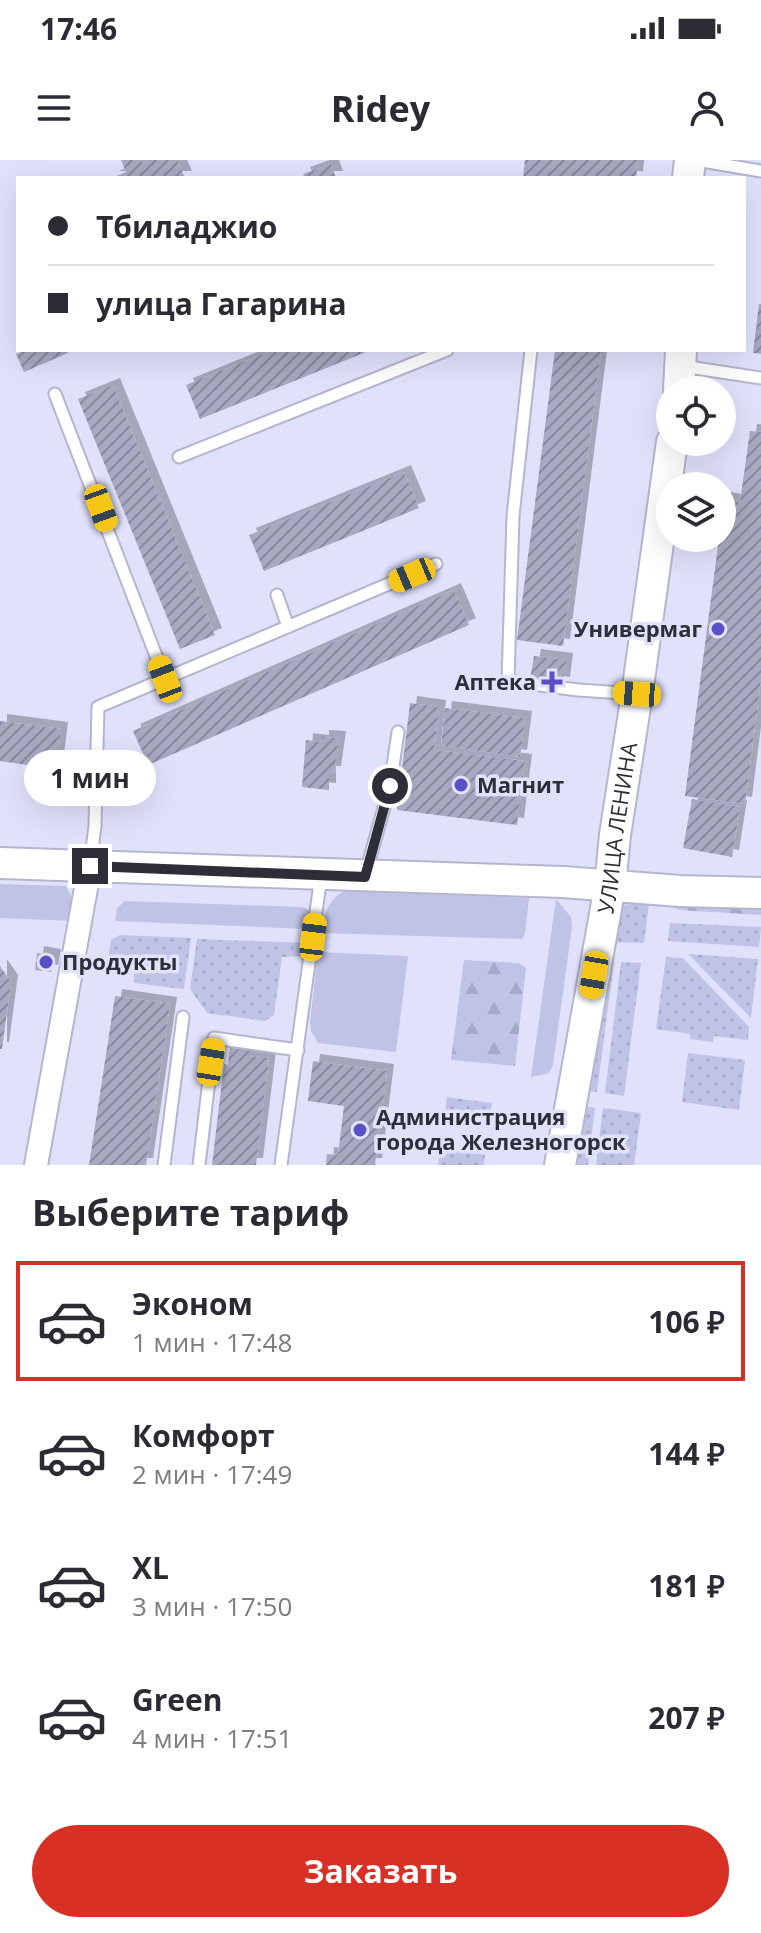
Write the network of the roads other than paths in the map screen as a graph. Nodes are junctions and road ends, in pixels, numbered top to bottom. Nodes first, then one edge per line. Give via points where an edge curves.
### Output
1 (693, 160) edge
2 (761, 171) edge
3 (442, 352) edge
4 (531, 352) edge
5 (680, 369) edge
6 (761, 378) edge
7 (55, 394) dead end
8 (670, 456) edge
9 (179, 457) dead end
10 (436, 564) dead end
11 (277, 595) dead end
12 (288, 627) junction
13 (165, 679) junction
14 (637, 694) junction
15 (398, 732) dead end
16 (0, 863) edge
17 (90, 866) junction
18 (322, 875) junction
19 (365, 877) junction
20 (610, 886) junction
21 (761, 893) edge
22 (183, 1017) dead end
23 (298, 1050) junction
24 (36, 1165) edge
25 (164, 1165) edge
26 (199, 1165) edge
27 (281, 1165) edge
28 (560, 1165) edge

1 - 2 lane
3 - 9 lane
4 - 14 lane via 513,516 508,681
5 - 6 lane
7 - 13 lane
8 - 14 main road, УЛИЦА ЛЕНИНА
10 - 12 lane
11 - 12 lane
12 - 13 lane
13 - 17 lane via 98,707
14 - 20 main road, УЛИЦА ЛЕНИНА
15 - 19 lane via 390,786
16 - 17 main road
17 - 18 main road
17 - 24 street
18 - 19 main road
18 - 23 lane
19 - 20 main road
20 - 21 main road
20 - 28 main road, УЛИЦА ЛЕНИНА
22 - 25 lane
23 - 26 lane via 214,1038
23 - 27 lane

